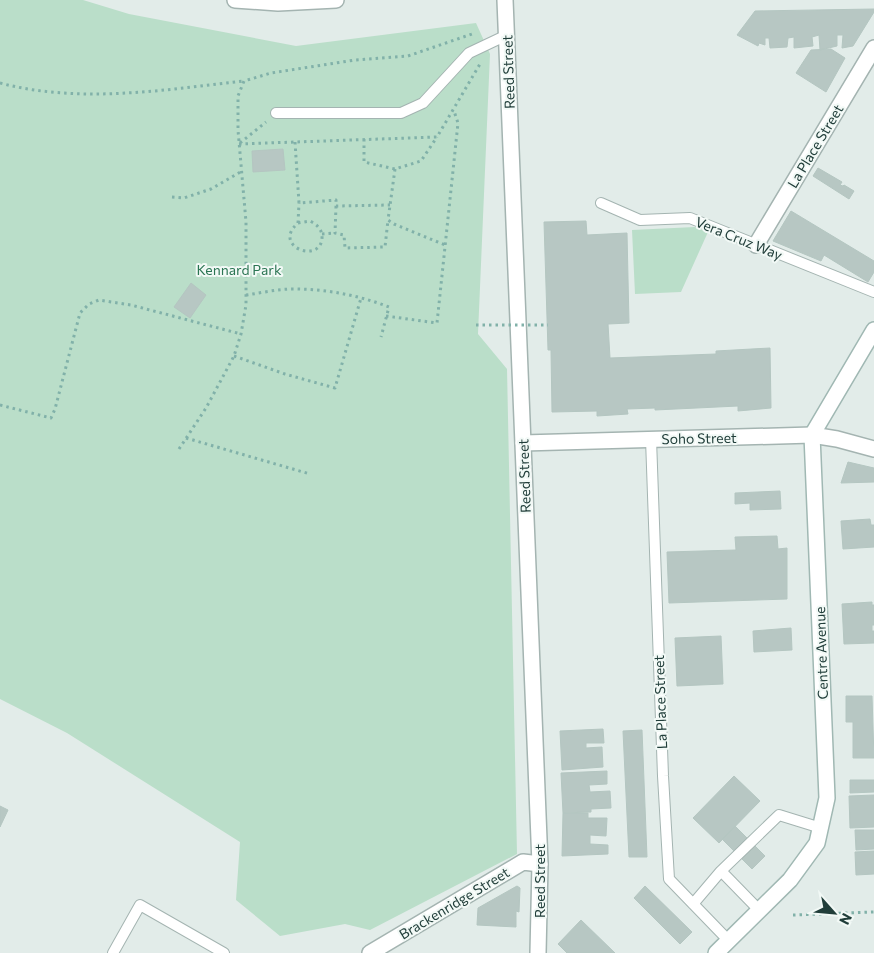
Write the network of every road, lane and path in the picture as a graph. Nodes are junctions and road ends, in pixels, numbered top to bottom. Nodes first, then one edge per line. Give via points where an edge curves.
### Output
1 (235, 0) edge
2 (336, 0) edge
3 (505, 0) edge
4 (480, 32) dead end
5 (507, 35) junction
6 (874, 48) edge
7 (244, 81) junction
8 (0, 83) edge
9 (454, 111) dead end
10 (276, 113) joint
11 (438, 137) dead end
12 (364, 139) dead end
13 (295, 142) dead end
14 (239, 144) junction
15 (394, 169) junction
16 (242, 171) junction
17 (172, 197) dead end
18 (299, 202) junction
19 (601, 203) dead end
20 (390, 205) junction
21 (336, 206) junction
22 (388, 220) junction
23 (298, 223) junction
24 (335, 233) junction
25 (322, 234) junction
26 (445, 245) junction
27 (756, 245) junction
28 (874, 292) edge
29 (246, 295) junction
30 (361, 298) junction
31 (386, 316) junction
32 (476, 325) dead end
33 (548, 325) dead end
34 (874, 330) edge
35 (241, 334) junction
36 (381, 337) dead end
37 (234, 356) junction
38 (0, 405) edge
39 (812, 435) junction
40 (186, 438) junction
41 (651, 439) junction
42 (523, 443) junction
43 (874, 448) edge
44 (179, 449) dead end
45 (310, 474) dead end
46 (821, 828) junction
47 (540, 864) junction
48 (721, 870) junction
49 (692, 904) junction
50 (759, 910) junction
51 (874, 912) edge
52 (793, 915) dead end
53 (728, 941) junction
54 (113, 953) edge
55 (224, 953) edge
56 (370, 953) edge
57 (538, 953) edge
58 (716, 953) edge

1 - 2 street via 278,3
3 - 5 street, Reed Street
4 - 7 path via 408,56 346,61 271,73
5 - 10 lane via 470,53 423,103 400,113
5 - 42 street, Reed Street
6 - 27 street, La Place Street
7 - 8 path via 153,91 83,94 21,89
7 - 14 path via 238,96
9 - 26 path via 458,123
10 - 14 path
11 - 15 path via 421,161
12 - 15 path via 364,162
13 - 18 path
14 - 16 path
15 - 20 path
16 - 17 path via 210,189 184,198
16 - 29 path
18 - 21 path via 336,200
18 - 23 path
19 - 27 lane, Vera Cruz Way via 640,220 690,218
20 - 21 path
20 - 22 path
21 - 24 path
22 - 24 path via 385,247 345,248 344,235
22 - 26 path
23 - 25 path via 310,221 320,228
23 - 25 path via 293,227 291,240 298,250 315,249
24 - 25 path
26 - 31 path via 437,324
27 - 28 lane, Vera Cruz Way
29 - 30 path via 291,289 344,293
29 - 35 path
30 - 31 path via 389,307
30 - 37 path via 335,388
31 - 36 path
32 - 33 path, bridge
34 - 39 street
35 - 37 path
35 - 38 path via 131,305 99,300 80,313 51,418
37 - 40 path
39 - 41 street, Soho Street
39 - 43 street, Soho Street
39 - 46 street, Centre Avenue via 827,798
40 - 44 path
40 - 45 path
41 - 42 street, Soho Street
41 - 49 lane, La Place Street via 669,879
42 - 47 street, Reed Street
46 - 48 lane via 779,815
46 - 50 street, Centre Avenue via 817,843 790,880
47 - 56 street, Brackenridge Street via 523,862
47 - 57 street, Reed Street
48 - 49 lane
48 - 50 lane
49 - 53 lane, La Place Street
50 - 53 street, Centre Avenue
51 - 52 path
53 - 58 street, Centre Avenue
54 - 55 lane via 140,905

